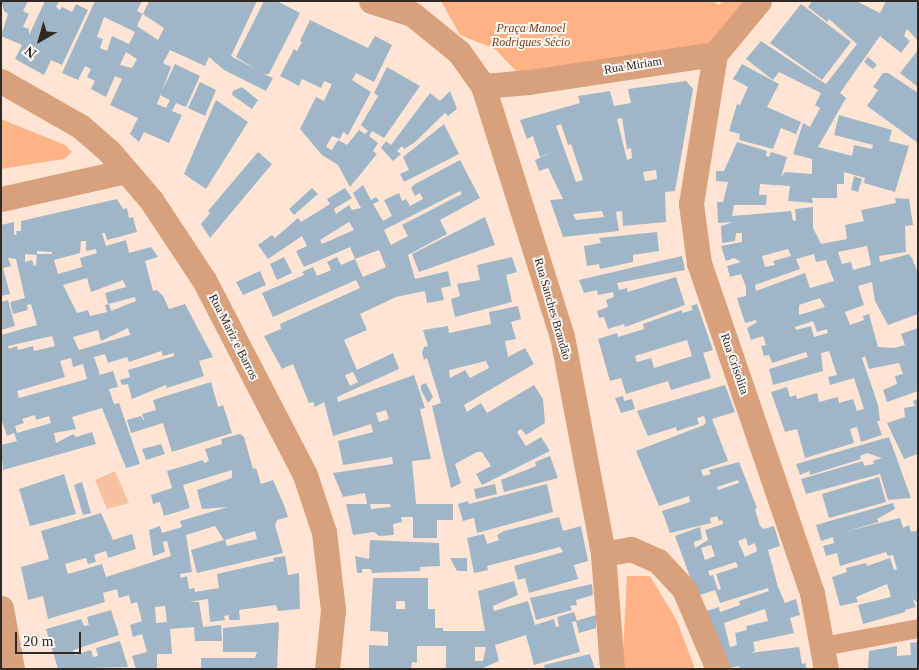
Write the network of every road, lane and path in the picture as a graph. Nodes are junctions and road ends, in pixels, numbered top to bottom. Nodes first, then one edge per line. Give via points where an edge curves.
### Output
1 (371, 1) edge
2 (759, 1) edge
3 (412, 8) edge
4 (715, 54) junction
5 (1, 82) edge
6 (483, 86) junction
7 (126, 171) junction
8 (1, 199) edge
9 (602, 554) junction
10 (1, 608) edge
11 (918, 628) edge
12 (825, 657) edge
13 (12, 669) edge
14 (327, 669) edge
15 (612, 669) edge
16 (718, 669) edge

1 - 3 street, Rua Sanches Brandão
2 - 4 street
3 - 6 street, Rua Sanches Brandão via 459,52
4 - 6 street, Rua Miriam
4 - 12 street, Rua Crisolita via 691,204 699,263 812,593
5 - 7 street, Rua Mariz e Barros via 80,126
6 - 9 street, Rua Sanches Brandão via 562,336
7 - 8 street
7 - 14 street, Rua Mariz e Barros via 151,200 204,280 305,475 324,532 333,610
9 - 15 street, Rua Sanches Brandão
9 - 16 street via 630,549 658,561 684,589
10 - 13 street
11 - 12 street

